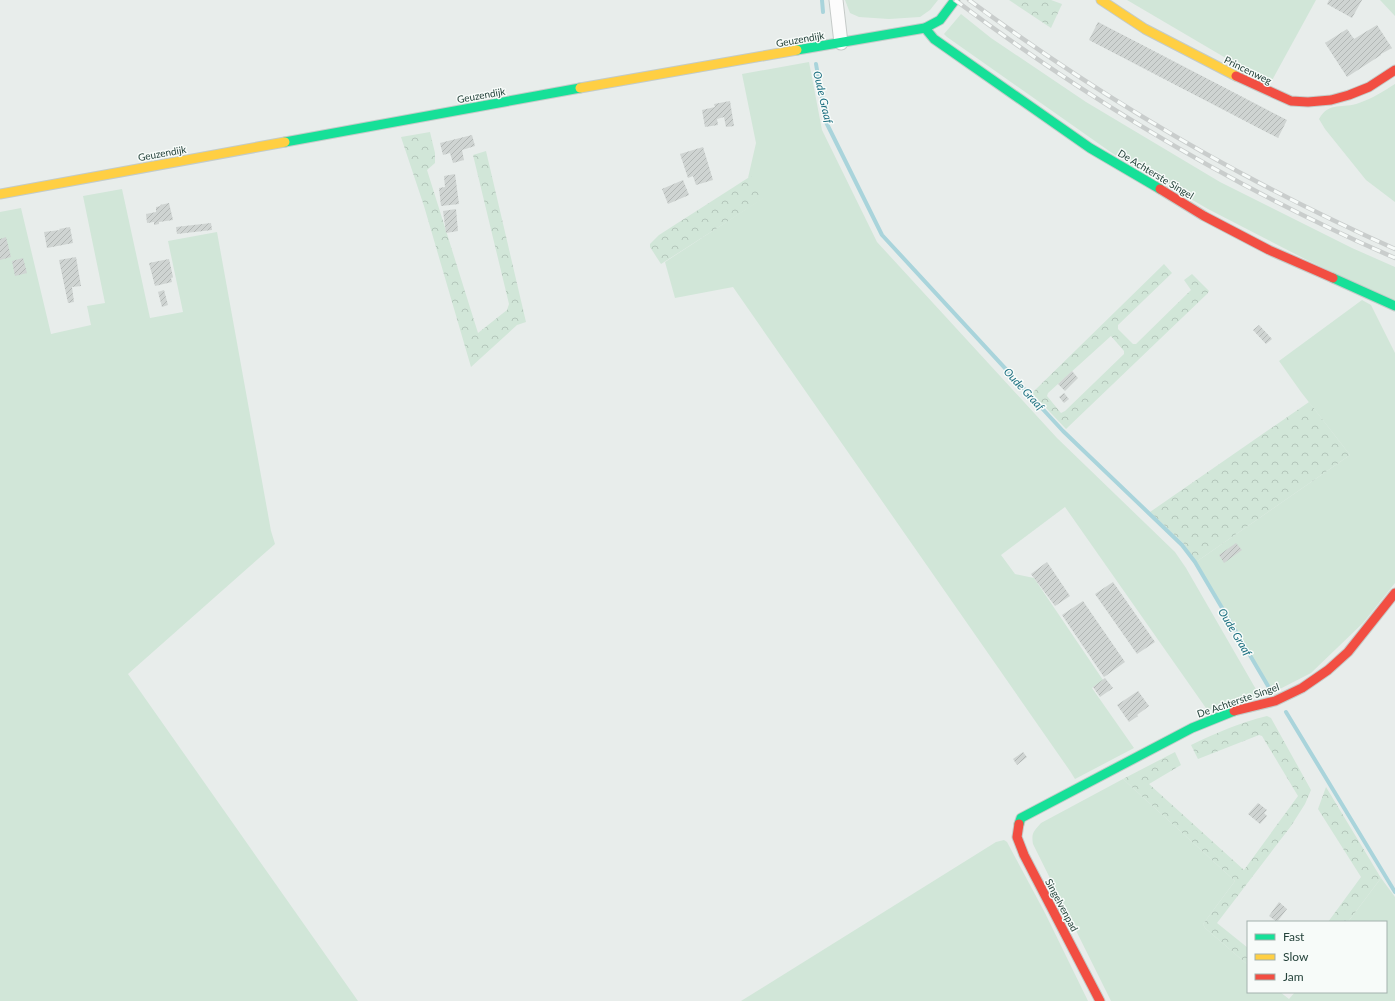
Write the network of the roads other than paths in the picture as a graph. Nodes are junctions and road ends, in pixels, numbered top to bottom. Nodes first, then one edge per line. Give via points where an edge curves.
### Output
1 (836, 0) edge
2 (955, 0) edge
3 (1101, 0) edge
4 (926, 28) junction
5 (841, 43) junction
6 (1395, 70) edge
7 (0, 194) edge
8 (1395, 306) edge
9 (1395, 593) edge
10 (1020, 818) joint
11 (1100, 1001) edge

1 - 5 street
2 - 4 main road, Geuzendijk via 940,20
3 - 6 main road, Princenweg via 1145,29 1239,78 1291,101 1308,102 1349,95
4 - 5 main road, Geuzendijk
4 - 8 main road, De Achterste Singel via 934,39 1090,148 1204,216 1269,250
5 - 7 main road, Geuzendijk
9 - 10 main road, De Achterste Singel via 1348,652 1302,688 1275,701 1228,713 1192,728
10 - 11 main road, Singelvenpad via 1016,828 1017,838 1024,855

